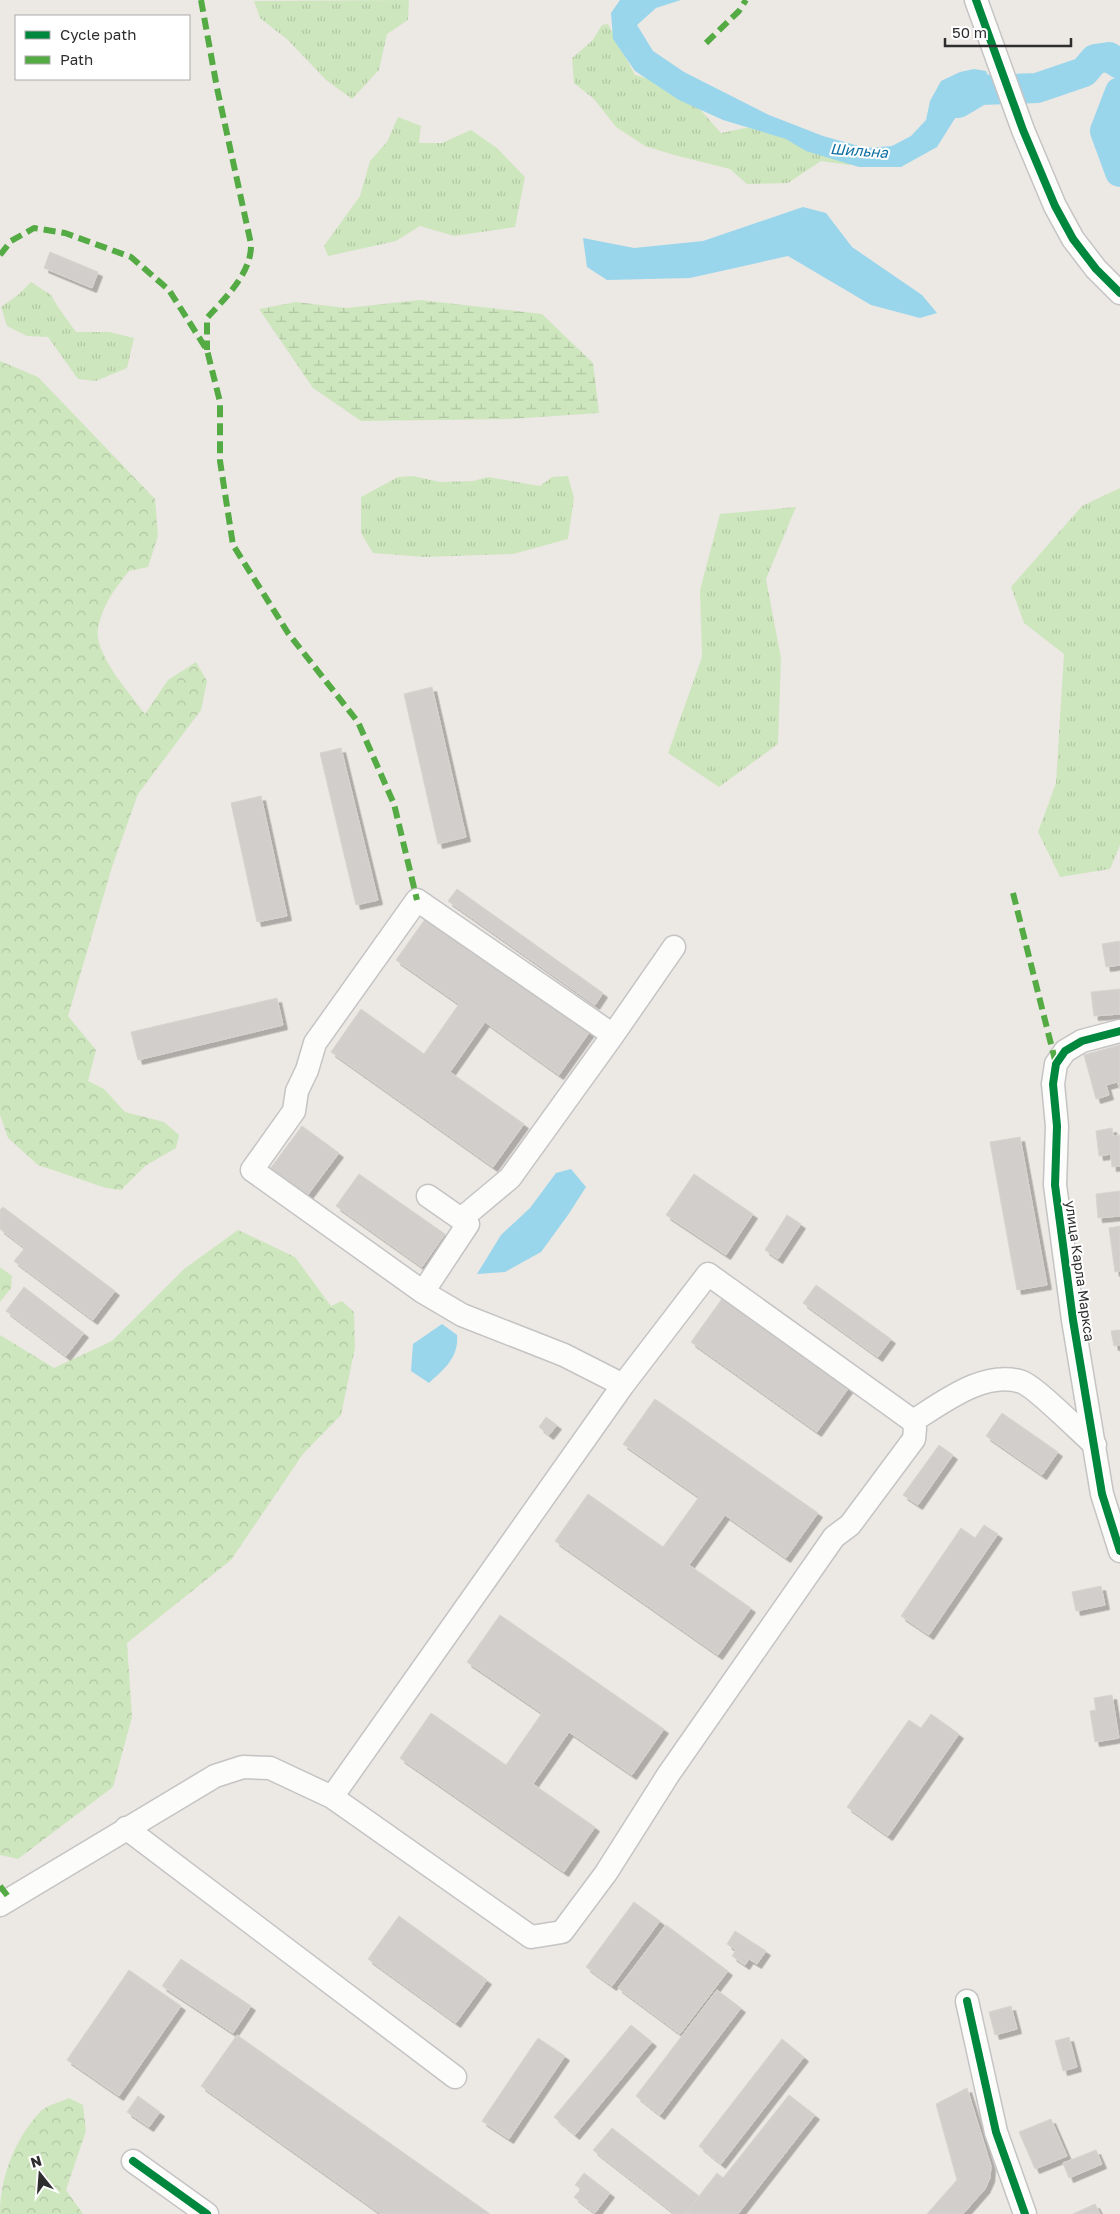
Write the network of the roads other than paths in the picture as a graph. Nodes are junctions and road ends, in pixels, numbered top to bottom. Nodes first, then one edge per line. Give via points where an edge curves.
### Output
1 (976, 0) edge
2 (1120, 293) edge
3 (674, 947) dead end
4 (1120, 1031) edge
5 (613, 1035) junction
6 (428, 1196) dead end
7 (461, 1218) junction
8 (423, 1292) junction
9 (623, 1385) junction
10 (913, 1421) junction
11 (1095, 1445) junction
12 (1118, 1539) edge
13 (332, 1797) junction
14 (126, 1828) junction
15 (0, 1905) edge
16 (967, 2001) dead end
17 (455, 2077) dead end
18 (133, 2161) dead end
19 (207, 2214) edge
20 (1025, 2214) edge

1 - 2 street via 1023,130 1055,206 1073,239
3 - 5 street
4 - 11 street, улица Карла Маркса via 1082,1041 1065,1051 1056,1064 1053,1084 1057,1126 1055,1185 1073,1320
5 - 7 street via 510,1178
5 - 8 street via 417,900 314,1043 297,1091 294,1111 252,1170
6 - 7 street
7 - 8 street via 468,1224
8 - 9 street via 462,1315 564,1355
9 - 10 street via 708,1274
9 - 13 street
10 - 11 street via 960,1391 1008,1379 1035,1391
10 - 13 street via 916,1429 914,1439 850,1525 834,1536 668,1775 606,1873 562,1932 531,1937
11 - 12 street, улица Карла Маркса via 1102,1494
13 - 14 street via 270,1768 243,1767 214,1776
14 - 15 street
14 - 17 street
16 - 20 street via 996,2132
18 - 19 street

